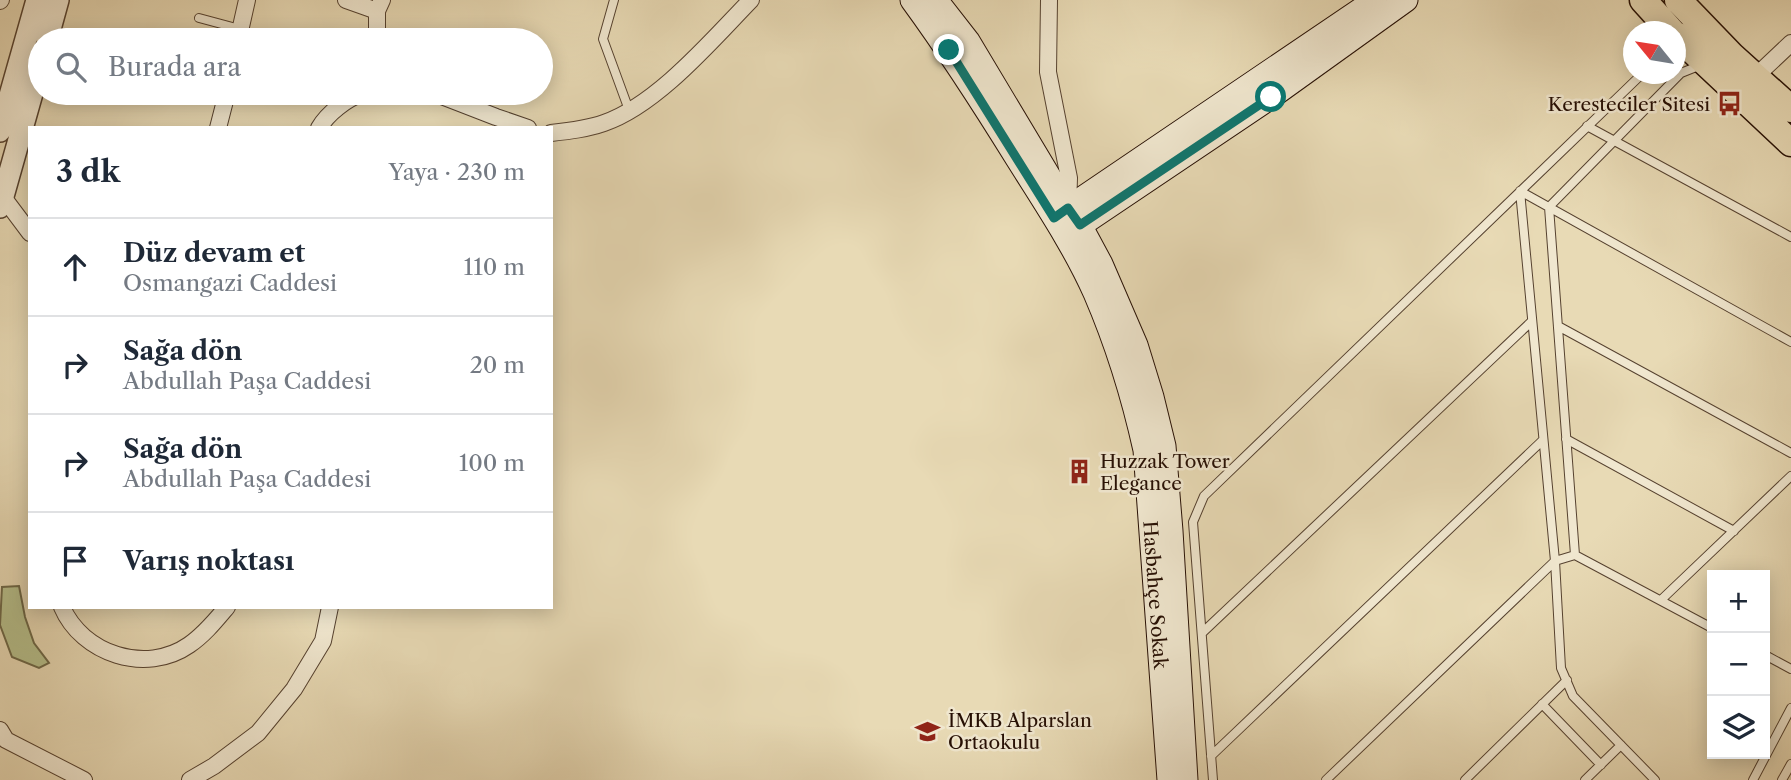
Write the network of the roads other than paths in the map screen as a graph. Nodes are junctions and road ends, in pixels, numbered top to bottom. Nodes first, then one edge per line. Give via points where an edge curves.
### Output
1 (37, 0) edge
2 (58, 0) edge
3 (247, 0) edge
4 (346, 0) edge
5 (614, 0) edge
6 (751, 0) edge
7 (912, 0) edge
8 (936, 0) edge
9 (1048, 0) edge
10 (1375, 0) edge
11 (1406, 0) edge
12 (1643, 0) edge
13 (1678, 0) edge
14 (379, 6) edge
15 (199, 18) dead end
16 (1697, 19) junction
17 (1661, 21) edge
18 (29, 28) edge
19 (50, 28) edge
20 (223, 28) edge
21 (243, 28) edge
22 (378, 28) edge
23 (1686, 28) edge
24 (28, 32) edge
25 (1791, 43) edge
26 (1686, 47) edge
27 (1712, 70) junction
28 (1755, 77) junction
29 (1631, 84) edge
30 (28, 105) edge
31 (224, 105) edge
32 (342, 105) edge
33 (459, 105) edge
34 (1791, 109) edge
35 (629, 110) junction
36 (494, 122) edge
37 (219, 126) edge
38 (320, 126) edge
39 (517, 126) edge
40 (1587, 126) junction
41 (0, 131) edge
42 (553, 133) edge
43 (1613, 140) junction
44 (1791, 143) edge
45 (1520, 191) junction
46 (1, 200) edge
47 (1549, 207) junction
48 (1067, 222) junction
49 (28, 231) edge
50 (1791, 237) edge
51 (1532, 321) junction
52 (1558, 327) junction
53 (1791, 342) edge
54 (1566, 439) junction
55 (1543, 440) junction
56 (1791, 453) edge
57 (1791, 476) edge
58 (1787, 486) edge
59 (1734, 531) junction
60 (1575, 555) junction
61 (1555, 561) junction
62 (1661, 600) junction
63 (63, 609) edge
64 (226, 609) edge
65 (330, 609) edge
66 (1707, 625) edge
67 (1202, 633) junction
68 (1770, 658) edge
69 (1791, 669) edge
70 (1567, 680) junction
71 (1542, 704) junction
72 (1791, 708) edge
73 (0, 730) edge
74 (1621, 745) junction
75 (1211, 756) junction
76 (1601, 765) junction
77 (84, 780) edge
78 (190, 780) edge
79 (1169, 780) edge
80 (1186, 780) edge
81 (1213, 780) edge
82 (1326, 780) edge
83 (1465, 780) edge
84 (1585, 780) edge
85 (1655, 780) edge
86 (1753, 780) edge

1 - 18 street
2 - 19 street
3 - 21 street
4 - 14 street
5 - 35 lane via 603,39
6 - 35 street via 683,68
7 - 48 main road
8 - 48 main road via 968,41
9 - 48 street, Hasbahçe Sokak via 1048,72 1069,178
10 - 48 main road
11 - 48 main road via 1271,97
12 - 17 main road
13 - 16 main road
14 - 22 street
15 - 20 lane
16 - 23 lane
16 - 28 main road
24 - 41 street
25 - 28 street
26 - 27 main road
27 - 43 lane via 1696,67 1681,73
27 - 44 main road
28 - 34 main road
29 - 40 lane
30 - 46 street
31 - 37 street
32 - 38 street
33 - 36 street
35 - 42 street via 606,122
36 - 39 street
40 - 43 lane
40 - 45 lane
43 - 47 lane
43 - 50 lane
45 - 47 lane
45 - 51 lane
45 - 67 lane via 1204,496 1193,522
46 - 49 street
47 - 52 lane
47 - 53 lane
48 - 79 main road, Hasbahçe Sokak via 1117,348 1145,450
48 - 80 main road, Hasbahçe Sokak via 1101,264 1136,345 1164,446
51 - 55 lane
51 - 67 lane
52 - 54 lane
52 - 56 lane
54 - 59 lane
54 - 60 lane
55 - 61 lane
55 - 75 lane
57 - 58 lane
58 - 59 lane
59 - 62 lane
60 - 61 lane
60 - 62 lane
61 - 70 lane via 1561,668
61 - 82 lane
62 - 66 lane
63 - 64 street via 78,633 97,646 119,656 149,659 188,646
65 - 78 street via 323,640 294,689 258,733
67 - 75 lane
68 - 69 lane
70 - 71 lane
70 - 74 lane via 1573,696
71 - 76 lane
71 - 83 lane
72 - 86 lane
73 - 77 street via 6,740
74 - 76 lane
74 - 85 lane
75 - 81 lane
76 - 84 lane

